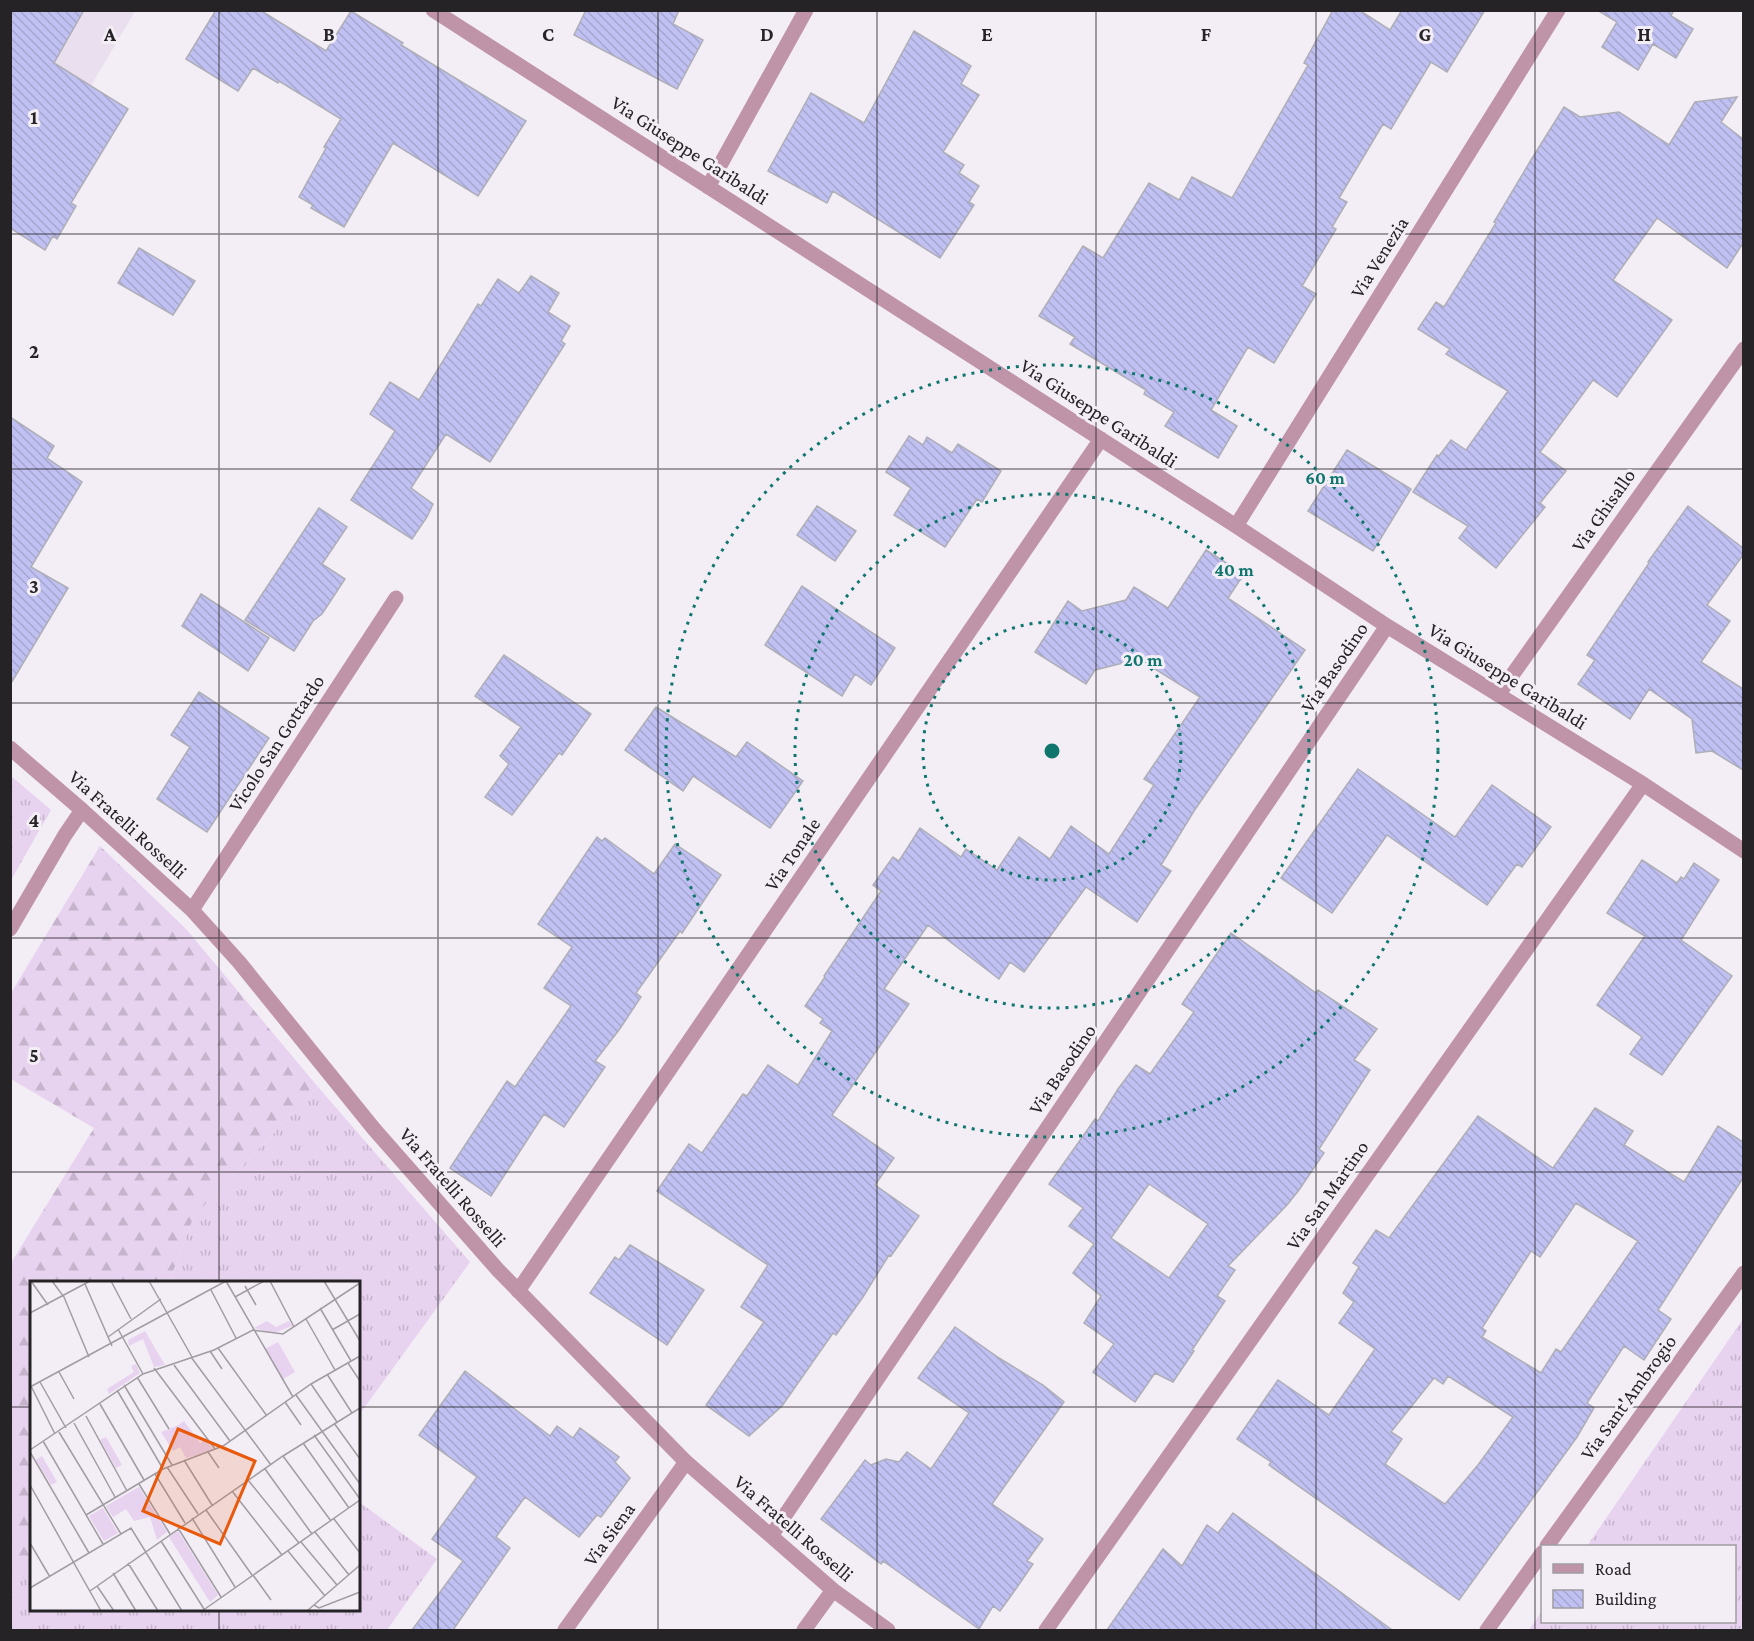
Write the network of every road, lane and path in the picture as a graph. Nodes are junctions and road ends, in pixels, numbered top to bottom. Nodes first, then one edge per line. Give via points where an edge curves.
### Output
1 (432, 10) edge
2 (806, 10) edge
3 (1558, 10) edge
4 (708, 187) junction
5 (1743, 349) edge
6 (1101, 440) junction
7 (1236, 526) junction
8 (396, 598) dead end
9 (1387, 626) junction
10 (1497, 694) junction
11 (10, 748) edge
12 (1643, 784) junction
13 (82, 810) junction
14 (1743, 851) edge
15 (192, 910) junction
16 (10, 929) edge
17 (1743, 1273) edge
18 (518, 1292) junction
19 (686, 1462) junction
20 (771, 1536) junction
21 (1548, 1545) edge
22 (1541, 1554) edge
23 (833, 1590) junction
24 (565, 1630) edge
25 (804, 1630) edge
26 (888, 1630) edge
27 (1046, 1630) edge
28 (1487, 1630) edge

1 - 4 street, Via Giuseppe Garibaldi
2 - 4 street
3 - 7 street, Via Venezia
4 - 6 street, Via Giuseppe Garibaldi
5 - 10 street, Via Ghisallo
6 - 7 street, Via Giuseppe Garibaldi
6 - 18 street, Via Tonale
7 - 9 street, Via Giuseppe Garibaldi
8 - 15 street, Vicolo San Gottardo
9 - 10 street, Via Giuseppe Garibaldi
9 - 20 street, Via Basodino
10 - 12 street, Via Giuseppe Garibaldi
11 - 13 street, Via Fratelli Rosselli
12 - 14 street, Via Giuseppe Garibaldi
12 - 27 street, Via San Martino
13 - 15 street, Via Fratelli Rosselli
13 - 16 street
15 - 18 street, Via Fratelli Rosselli via 374,1129
17 - 21 street, Via Sant'Ambrogio
18 - 19 street, Via Fratelli Rosselli
19 - 20 street, Via Fratelli Rosselli
19 - 24 street, Via Siena
20 - 23 street, Via Fratelli Rosselli
22 - 28 street
23 - 25 street
23 - 26 street, Via Fratelli Rosselli

